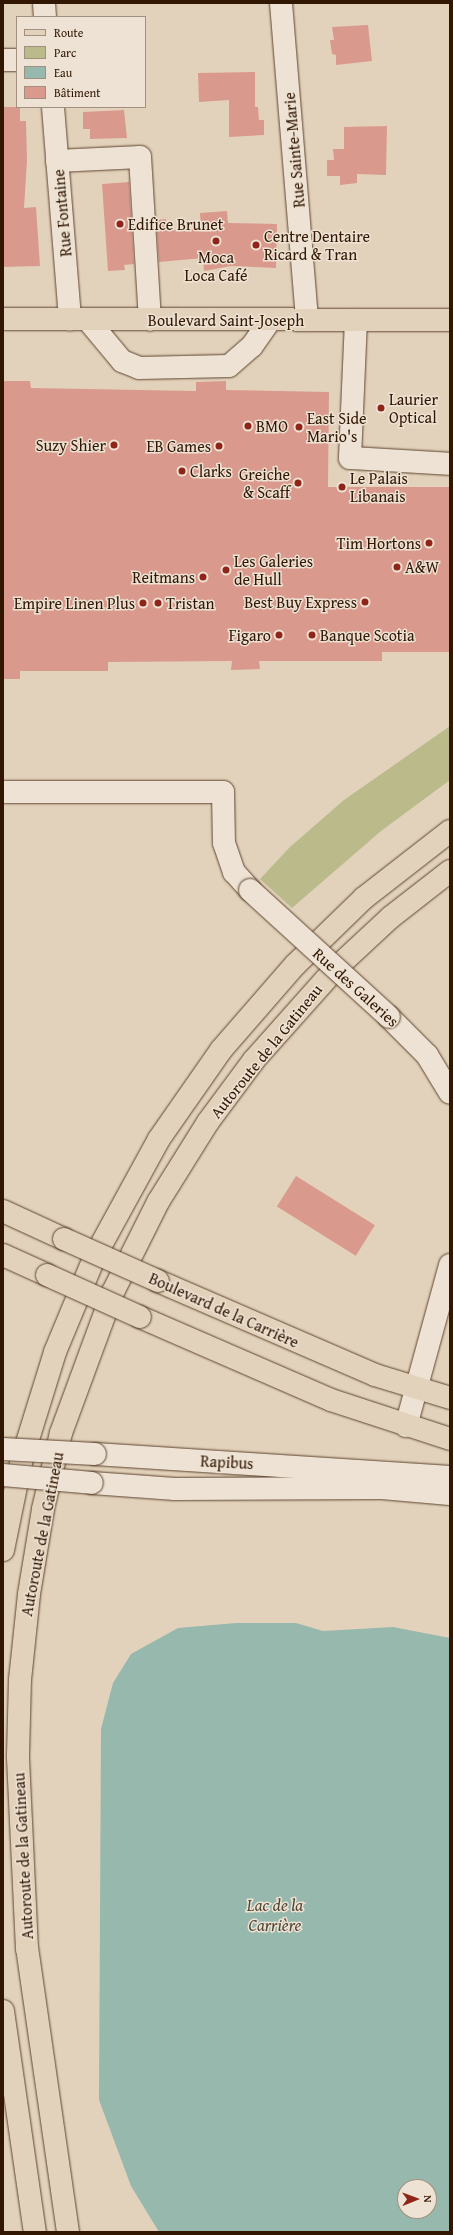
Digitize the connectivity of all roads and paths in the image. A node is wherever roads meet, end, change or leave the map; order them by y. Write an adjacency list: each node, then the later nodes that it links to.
1 (44, 3): 3 (street)
2 (281, 3): 12 (street, Rue Sainte-Marie)
3 (45, 16)
4 (3, 60): 5 (street)
5 (16, 60)
6 (53, 108): 7 (street, Rue Fontaine)
7 (57, 161): 9 (street, Rue Fontaine); 10 (street)
8 (3, 319): 9 (main road, Boulevard Saint-Joseph)
9 (78, 319): 10 (main road, Boulevard Saint-Joseph); 11 (street)
10 (150, 320): 11 (main road, Boulevard Saint-Joseph)
11 (270, 320): 12 (main road, Boulevard Saint-Joseph)
12 (307, 320): 13 (main road, Boulevard Saint-Joseph)
13 (356, 320): 14 (main road, Boulevard Saint-Joseph); 15 (street)
14 (450, 320)
15 (450, 464)
16 (3, 792): 19 (street, Rue des Galeries, bridge)
17 (450, 831): 31 (main road, Autoroute de la Gatineau)
18 (450, 871): 34 (main road, Autoroute de la Gatineau)
19 (450, 1093)
20 (3, 1211): 23 (main road, Boulevard de la Carrière, bridge)
21 (3, 1255): 25 (main road, bridge)
22 (450, 1264): 23 (street)
23 (416, 1388): 24 (main road, Boulevard de la Carrière); 25 (street)
24 (450, 1398)
25 (406, 1426): 26 (main road)
26 (450, 1439)
27 (3, 1449): 29 (street, Rapibus, bridge)
28 (3, 1475): 30 (street, Rapibus, bridge)
29 (450, 1477)
30 (450, 1494)
31 (3, 1550)
32 (3, 2010): 33 (main road)
33 (35, 2232)
34 (68, 2232)

